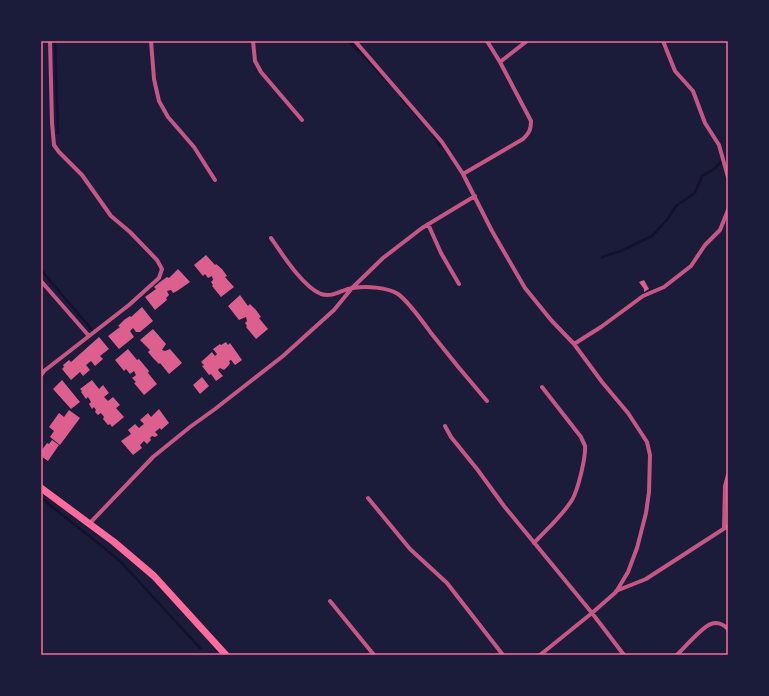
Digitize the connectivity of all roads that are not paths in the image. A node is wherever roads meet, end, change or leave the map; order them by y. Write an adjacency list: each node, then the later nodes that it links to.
1 (50, 41): 20 (street)
2 (151, 41): 12 (street)
3 (253, 41): 9 (street)
4 (355, 41): 10 (street)
5 (487, 41): 8 (street)
6 (527, 41): 8 (street)
7 (663, 41): 11 (street)
8 (500, 62): 10 (street)
9 (302, 120)
10 (463, 174): 13 (street)
11 (728, 177)
12 (215, 180)
13 (475, 196): 15 (street); 21 (street)
14 (728, 210): 21 (street)
15 (428, 224): 18 (street); 19 (street)
16 (271, 238): 19 (street)
17 (41, 281): 20 (street)
18 (459, 284)
19 (352, 288): 24 (street); 29 (street)
20 (89, 336): 22 (street)
21 (574, 344): 32 (street)
22 (41, 375)
23 (542, 386): 31 (street)
24 (487, 401)
25 (445, 426): 31 (street)
26 (728, 475): 30 (street)
27 (41, 488): 29 (main road)
28 (368, 498): 38 (street)
29 (90, 523): 36 (main road)
30 (726, 527): 32 (street)
31 (534, 543): 34 (street)
32 (616, 592): 34 (street)
33 (330, 601): 37 (street)
34 (592, 613): 39 (street); 40 (street)
35 (728, 629): 41 (street)
36 (226, 655)
37 (374, 655)
38 (503, 655)
39 (540, 655)
40 (624, 655)
41 (677, 655)

